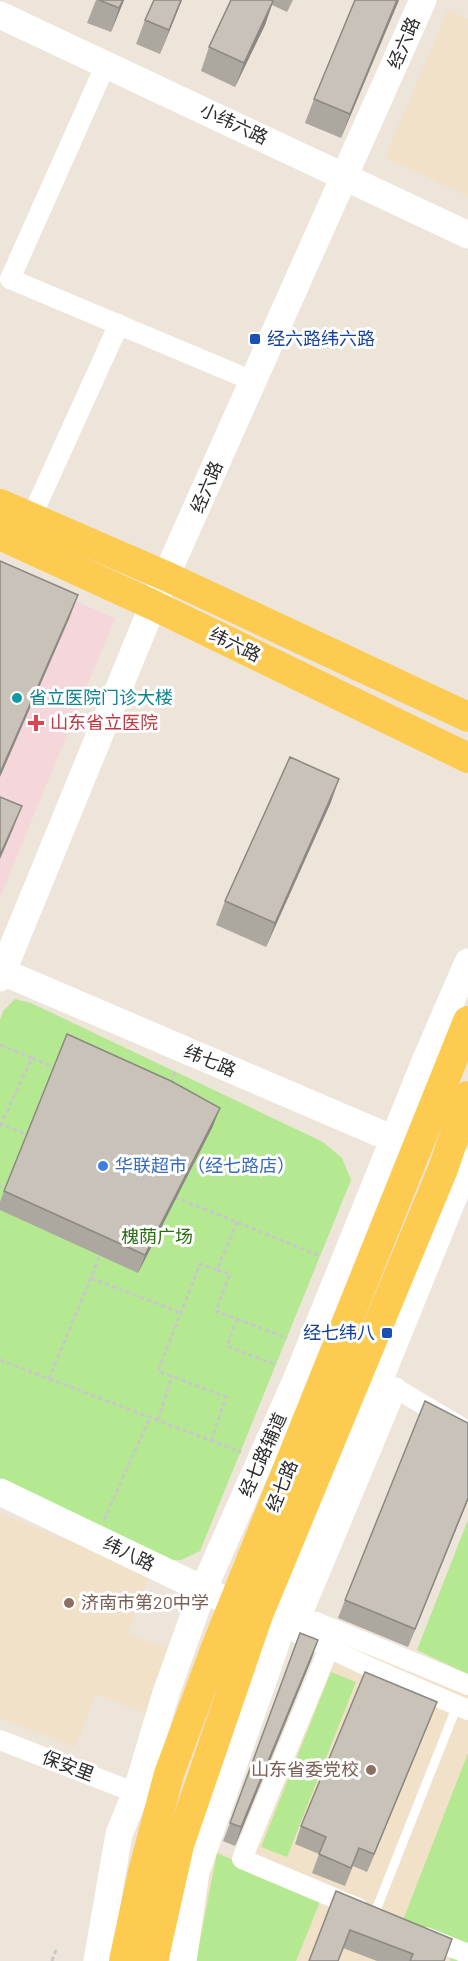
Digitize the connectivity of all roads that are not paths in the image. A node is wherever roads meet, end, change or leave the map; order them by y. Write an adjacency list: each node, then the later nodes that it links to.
1 (423, 0): 4 (street, 经六路)
2 (0, 15): 3 (street, 小纬六路)
3 (106, 64): 4 (street, 小纬六路); 6 (street)
4 (345, 176): 5 (street, 小纬六路); 7 (street, 经六路)
5 (468, 235)
6 (119, 324): 7 (street); 9 (street)
7 (253, 381): 11 (street, 经六路)
8 (0, 504): 9 (main road, 纬六路)
9 (31, 518): 11 (main road, 纬六路)
10 (0, 535): 12 (main road, 纬六路)
11 (168, 577): 12 (street, 经六路); 13 (main road, 纬六路)
12 (153, 605): 14 (main road, 纬六路); 16 (street, 经六路)
13 (468, 717)
14 (468, 758)
15 (468, 962): 19 (street, 经七路辅道)
16 (1, 975): 19 (street, 纬七路)
17 (468, 1021): 19 (main road, 经七路)
18 (468, 1096): 20 (main road, 经七路)
19 (404, 1146): 24 (street, 经七路辅道); 25 (main road, 经七路)
20 (460, 1176): 21 (street); 25 (main road, 经七路)
21 (388, 1383): 22 (street); 25 (street); 26 (street)
22 (468, 1431)
23 (0, 1492): 24 (street, 纬八路)
24 (203, 1590): 25 (street, 纬八路); 31 (street, 经七路辅道)
25 (246, 1610): 26 (street); 27 (street); 35 (main road, 经七路); 36 (main road, 经七路); 37 (street)
26 (300, 1620): 28 (street)
27 (328, 1648): 29 (street); 32 (street)
28 (468, 1685)
29 (463, 1708): 32 (lane)
30 (0, 1740): 31 (street, 保安里)
31 (136, 1793): 34 (street, 经七路辅道)
32 (374, 1915): 33 (street)
33 (468, 1954)
34 (97, 1961)
35 (124, 1961)
36 (153, 1961)
37 (183, 1961)

